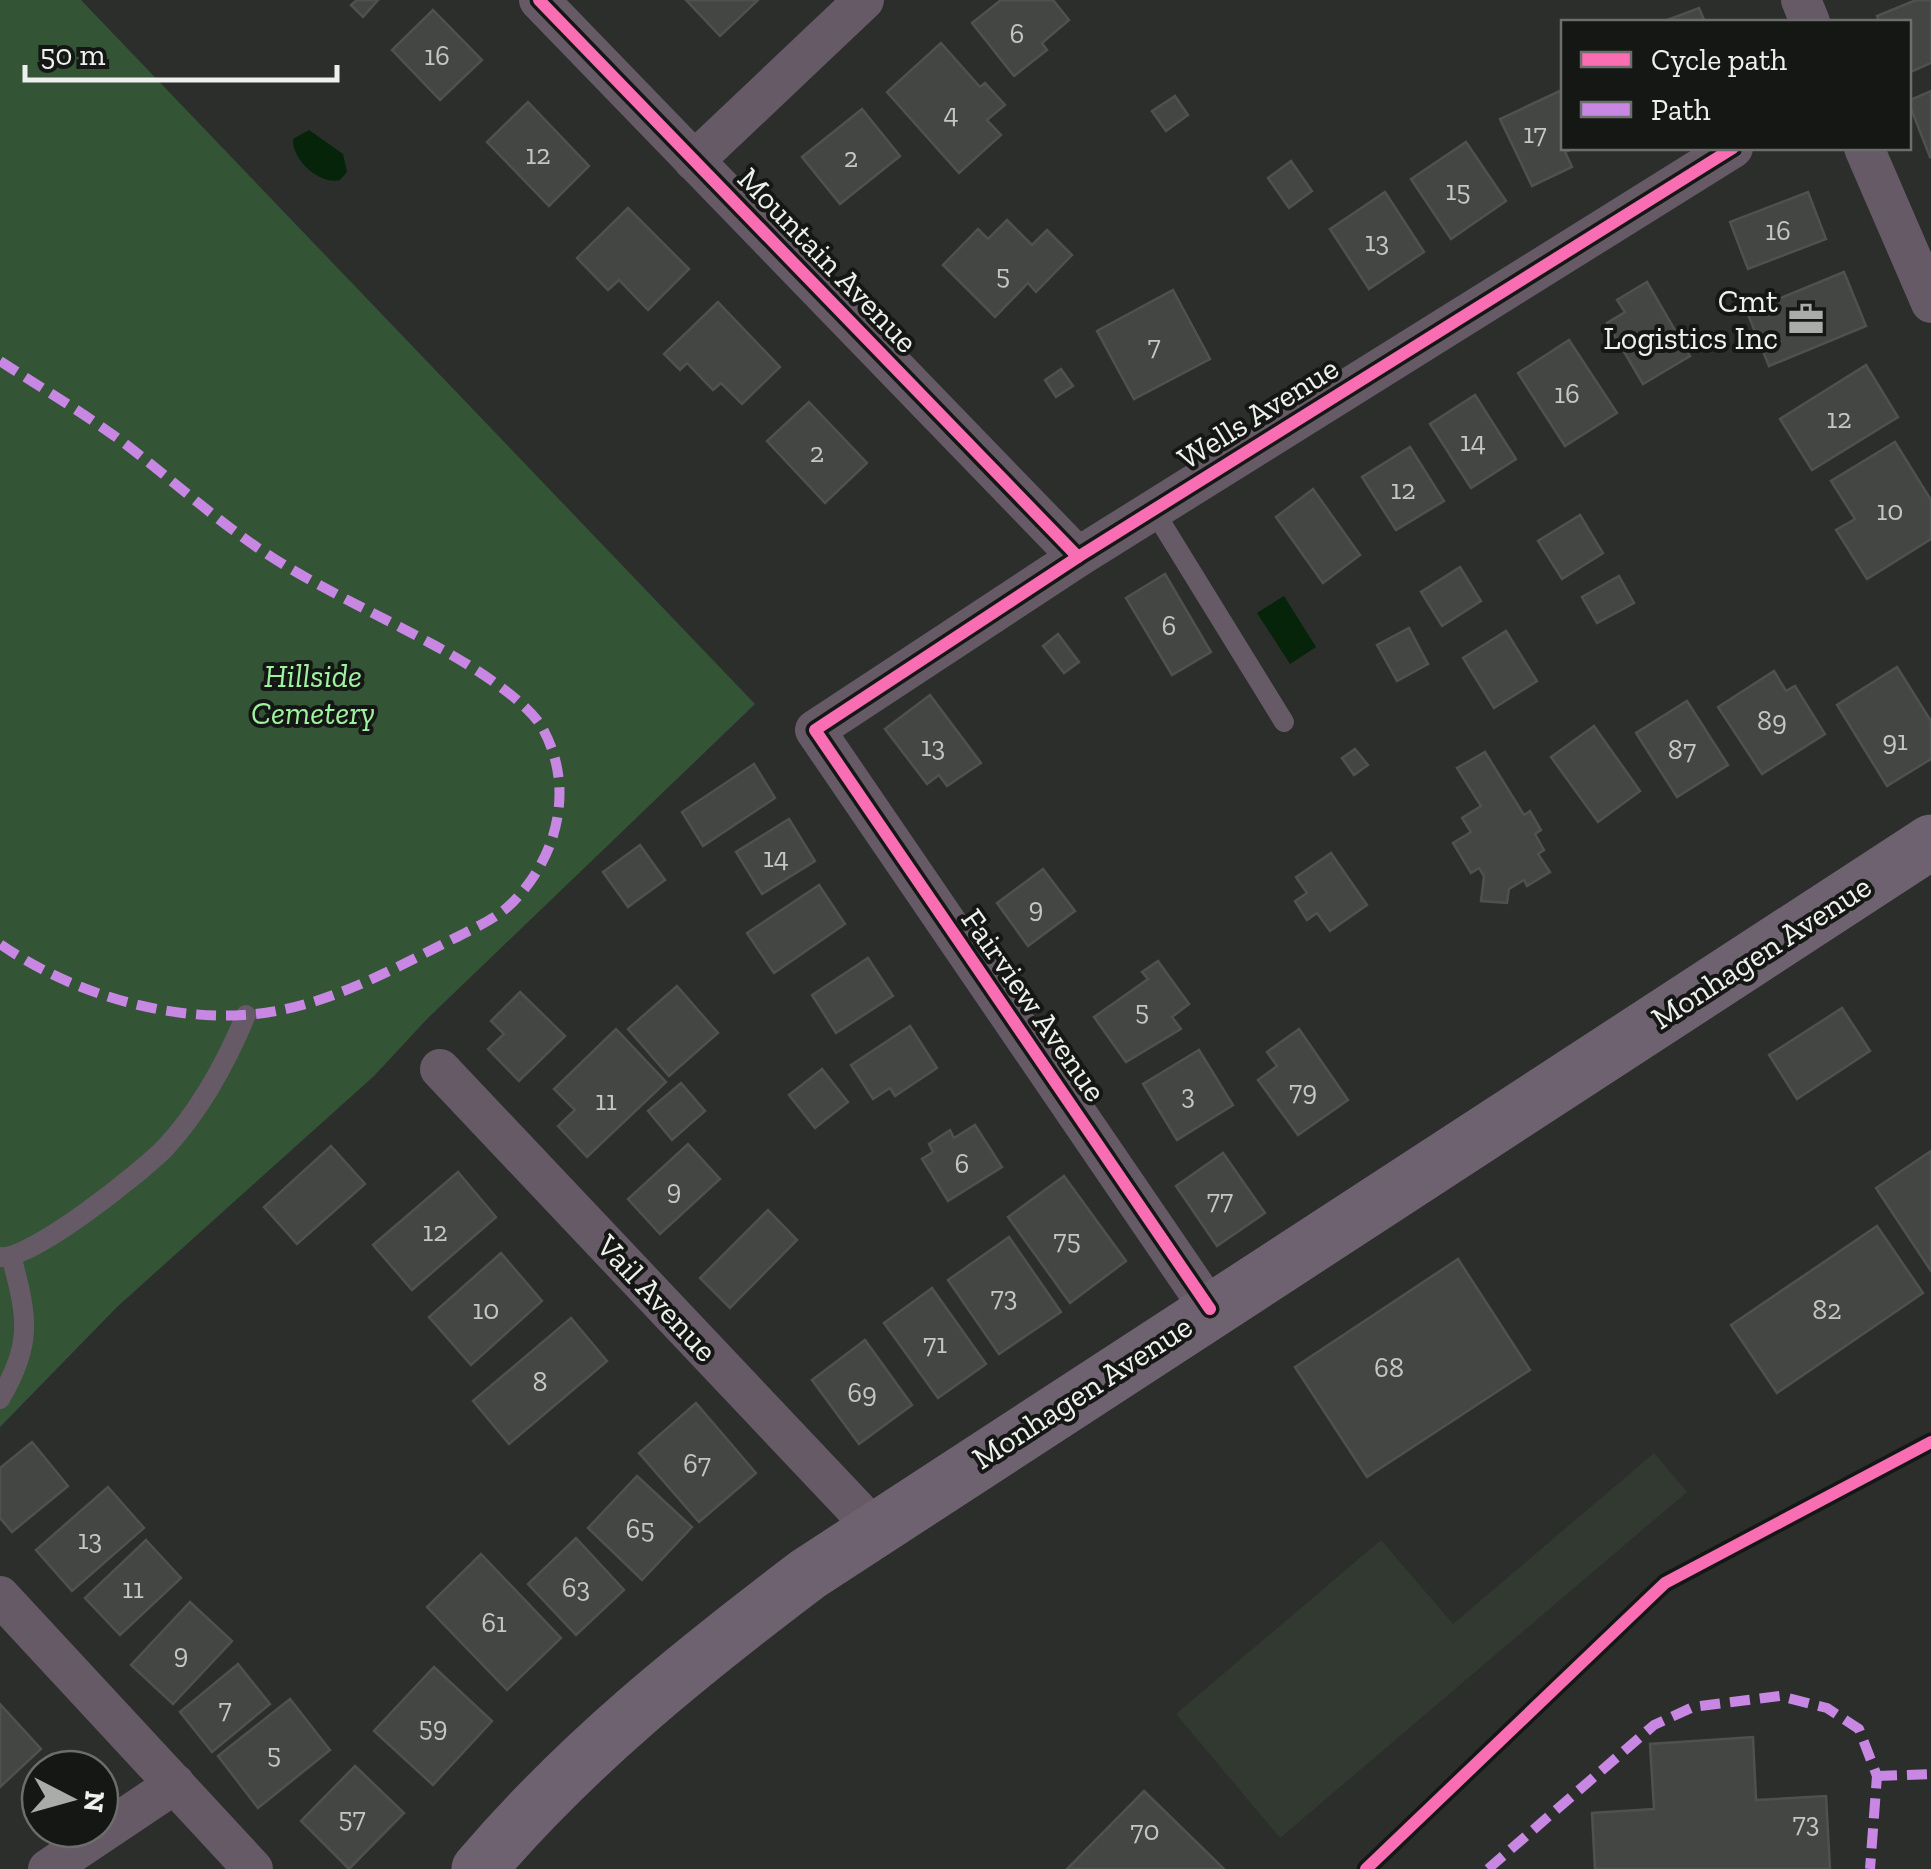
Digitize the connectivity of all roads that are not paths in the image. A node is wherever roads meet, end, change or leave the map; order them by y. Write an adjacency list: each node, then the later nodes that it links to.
1 (539, 0): 5 (street, Mountain Avenue)
2 (864, 0): 5 (street)
3 (1731, 150): 7 (street, Wells Avenue)
4 (1865, 150): 6 (street)
5 (694, 161): 8 (street, Mountain Avenue)
6 (1931, 303)
7 (1154, 511): 8 (street, Wells Avenue); 9 (lane)
8 (1078, 558): 10 (street, Wells Avenue)
9 (1284, 722)
10 (815, 730): 15 (street, Fairview Avenue)
11 (1931, 842): 15 (main road, Monhagen Avenue)
12 (246, 1016): 14 (lane)
13 (440, 1069): 17 (street, Vail Avenue)
14 (6, 1258): 16 (lane)
15 (1210, 1309): 17 (main road, Monhagen Avenue)
16 (0, 1399)
17 (874, 1528): 22 (main road, Monhagen Avenue)
18 (0, 1596): 19 (street)
19 (175, 1784): 20 (street); 21 (street)
20 (48, 1869)
21 (253, 1869)
22 (479, 1869)

